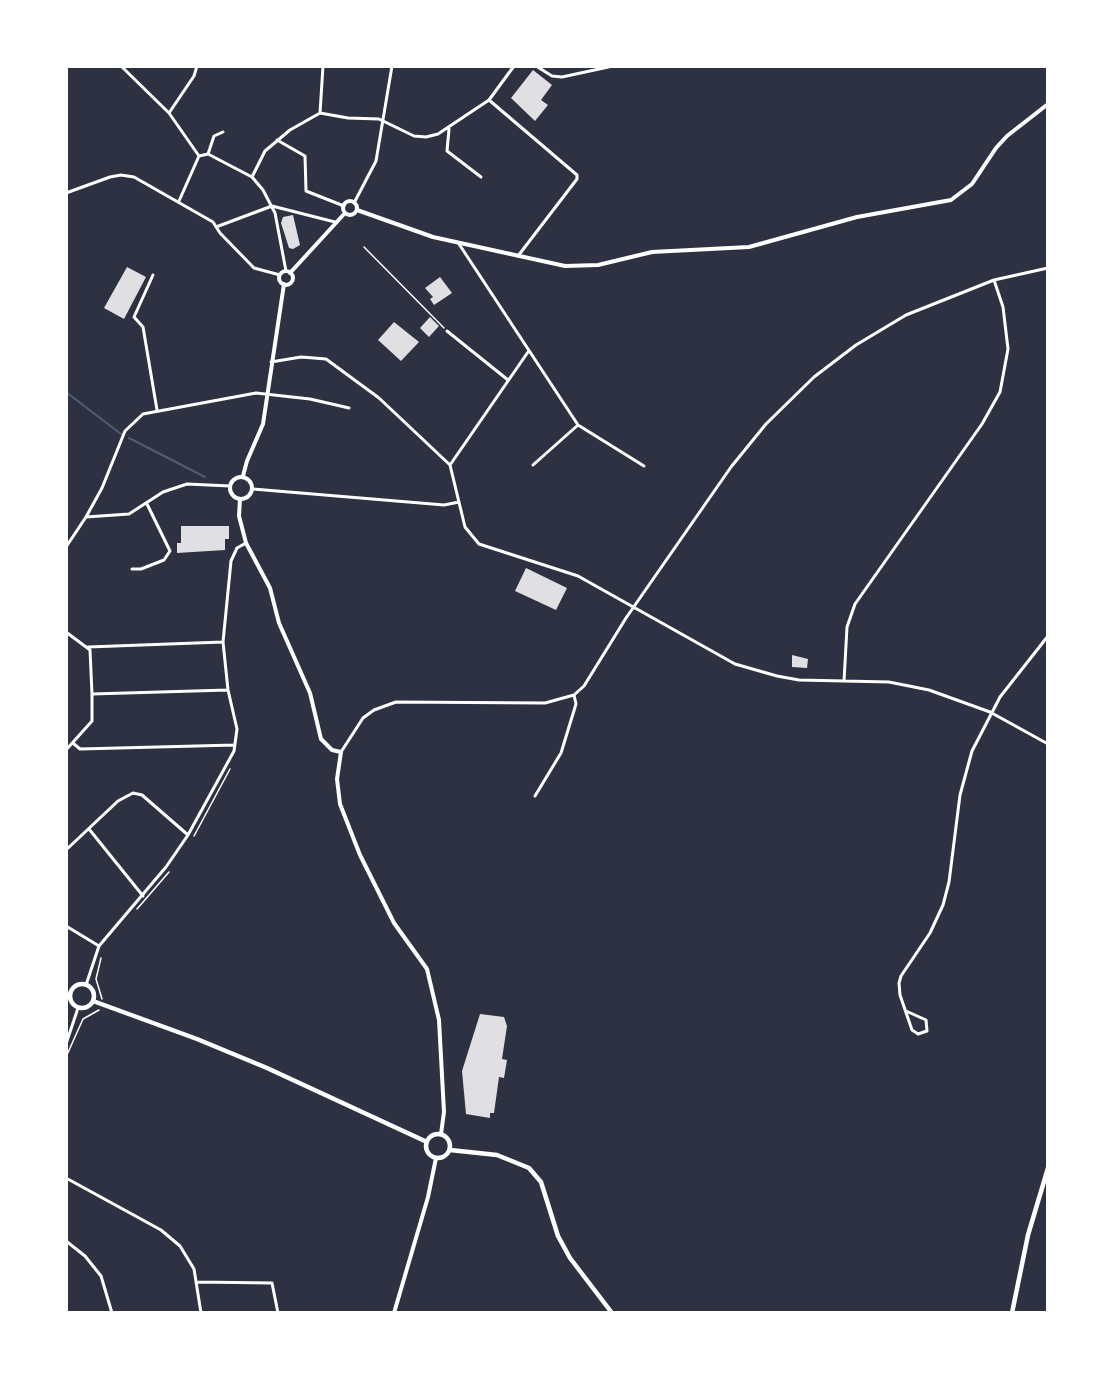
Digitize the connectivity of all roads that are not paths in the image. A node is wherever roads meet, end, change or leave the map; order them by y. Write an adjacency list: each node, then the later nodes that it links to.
1 (121, 66): 10 (street)
2 (197, 66): 10 (street)
3 (323, 66): 11 (street)
4 (392, 66): 12 (street)
5 (514, 66): 8 (street)
6 (536, 66): 7 (street)
7 (612, 66)
8 (489, 100): 13 (street); 30 (street)
9 (1048, 104): 30 (street)
10 (169, 113): 17 (street)
11 (320, 113): 12 (street); 15 (street)
12 (384, 121): 13 (street); 22 (street)
13 (449, 129): 19 (street)
14 (223, 132): 16 (street)
15 (277, 140): 18 (street); 24 (street)
16 (208, 154): 17 (street); 18 (street)
17 (199, 156): 21 (street)
18 (252, 177): 23 (street)
19 (482, 177)
20 (66, 193): 21 (street)
21 (179, 201): 28 (street)
22 (354, 203): 24 (street); 25 (street)
23 (272, 206): 27 (street); 28 (street); 32 (street)
24 (344, 206): 26 (street)
25 (357, 210): 26 (street); 29 (street)
26 (345, 213): 27 (street)
27 (336, 222): 32 (street)
28 (216, 227): 34 (street)
29 (458, 242): 30 (street); 38 (street)
30 (518, 256)
31 (1048, 268): 35 (street)
32 (288, 272): 34 (street); 36 (street)
33 (153, 275): 43 (street)
34 (280, 275): 36 (street)
35 (994, 280): 58 (street); 63 (street)
36 (284, 284): 39 (street)
37 (447, 331): 40 (street)
38 (528, 351): 40 (street); 44 (street)
39 (272, 362): 41 (street); 45 (street)
40 (508, 380): 45 (street)
41 (267, 393): 42 (street); 43 (street); 48 (street)
42 (349, 408)
43 (157, 410): 54 (street)
44 (578, 425): 46 (street); 47 (street)
45 (450, 465): 52 (street)
46 (533, 465)
47 (644, 466)
48 (243, 476): 49 (street); 50 (street)
49 (230, 486): 51 (street); 53 (street)
50 (253, 489): 51 (street); 52 (street)
51 (240, 499): 55 (street)
52 (459, 502): 58 (street)
53 (147, 504): 54 (street); 57 (street)
54 (86, 517): 56 (street)
55 (246, 543): 61 (street); 72 (street)
56 (66, 547)
57 (132, 569)
58 (634, 607): 63 (street); 66 (street)
59 (66, 632): 62 (street)
60 (1048, 636): 67 (street)
61 (223, 642): 62 (street); 64 (street)
62 (88, 647): 65 (street)
63 (844, 681): 67 (street)
64 (228, 690): 65 (street); 70 (street)
65 (92, 694): 68 (street)
66 (574, 695): 72 (street); 73 (street)
67 (990, 712): 69 (street); 84 (street)
68 (74, 744): 70 (street); 71 (street)
69 (1048, 744)
70 (236, 745): 75 (street)
71 (66, 750)
72 (341, 752): 86 (street)
73 (535, 796)
74 (88, 829): 75 (street); 76 (street); 77 (street)
75 (188, 835): 77 (street)
76 (66, 850)
77 (143, 896): 79 (street)
78 (66, 926): 79 (street)
79 (99, 946): 80 (street)
80 (86, 985): 81 (main road); 82 (main road)
81 (68, 990): 83 (main road)
82 (93, 1001): 83 (main road); 87 (main road)
83 (78, 1008): 85 (street)
84 (906, 1011): 84 (street)
85 (66, 1044)
86 (441, 1134): 87 (main road); 88 (main road)
87 (427, 1142): 89 (main road)
88 (450, 1150): 89 (main road); 98 (main road)
89 (436, 1158): 97 (street)
90 (1048, 1168): 99 (main road)
91 (66, 1178): 93 (street)
92 (66, 1241): 94 (street)
93 (197, 1282): 95 (street); 96 (street)
94 (112, 1313)
95 (201, 1313)
96 (278, 1313)
97 (394, 1313)
98 (612, 1313)
99 (1012, 1313)

